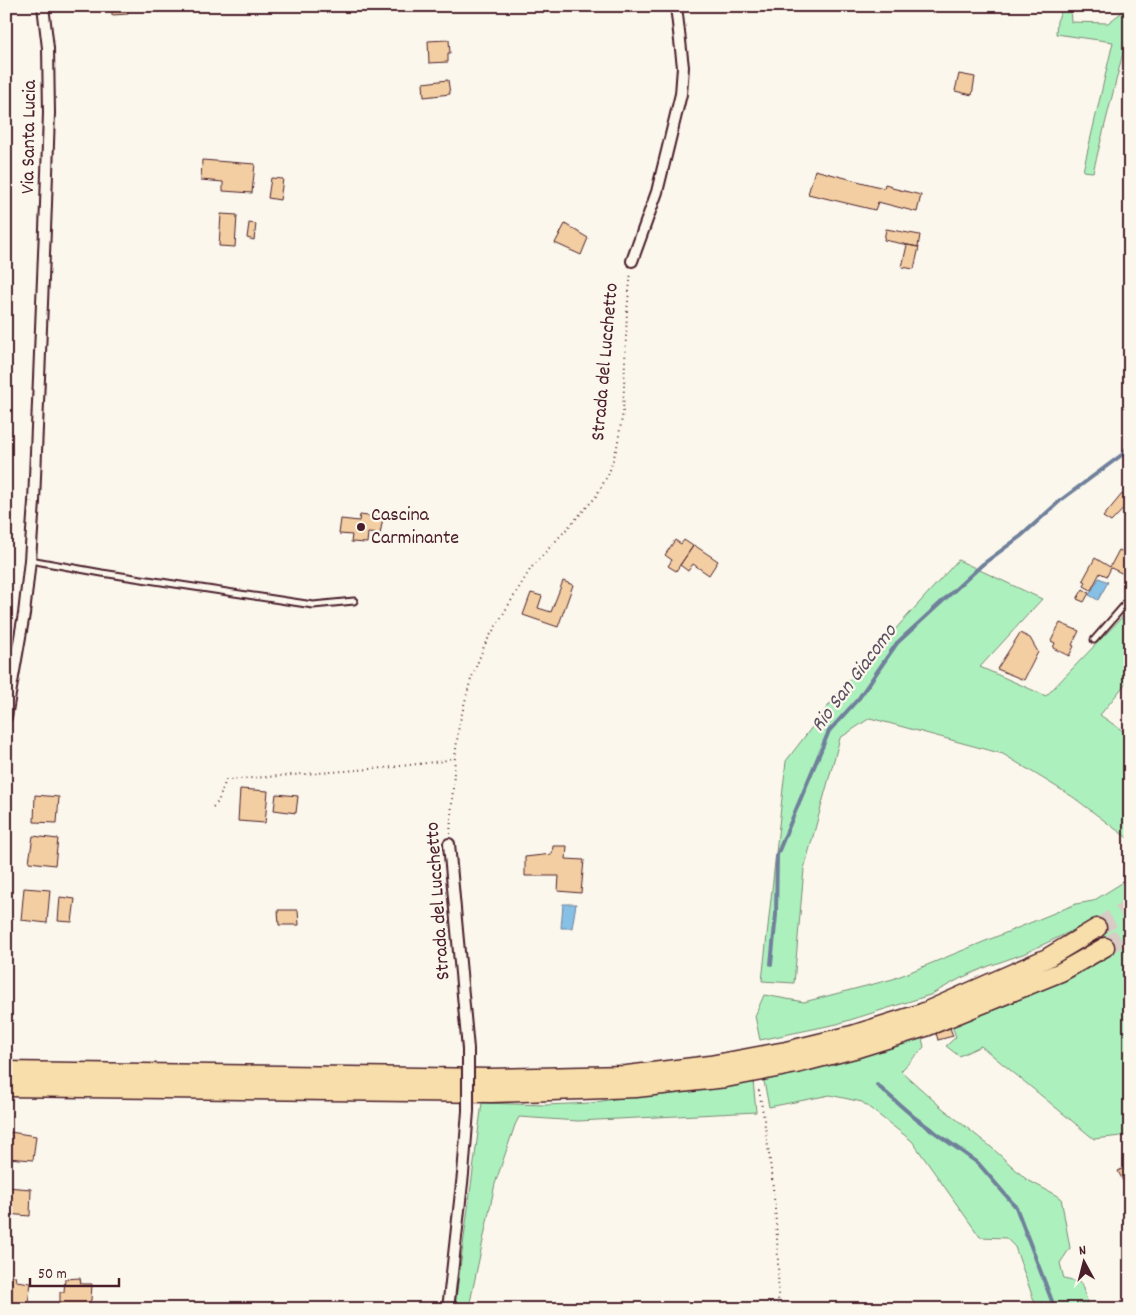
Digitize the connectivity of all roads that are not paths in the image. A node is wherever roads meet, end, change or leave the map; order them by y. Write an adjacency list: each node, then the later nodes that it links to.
1 (43, 6): 4 (street, Via Santa Lucia)
2 (676, 6): 3 (street, Strada del Lucchetto)
3 (632, 262)
4 (30, 560): 6 (lane); 8 (street, Via Santa Lucia)
5 (1130, 600): 7 (lane)
6 (354, 601)
7 (1094, 640)
8 (6, 717)
9 (449, 844): 14 (street, Strada del Lucchetto, bridge)
10 (1097, 928): 12 (highway)
11 (1105, 947): 13 (highway)
12 (6, 1071)
13 (6, 1087)
14 (448, 1309)

